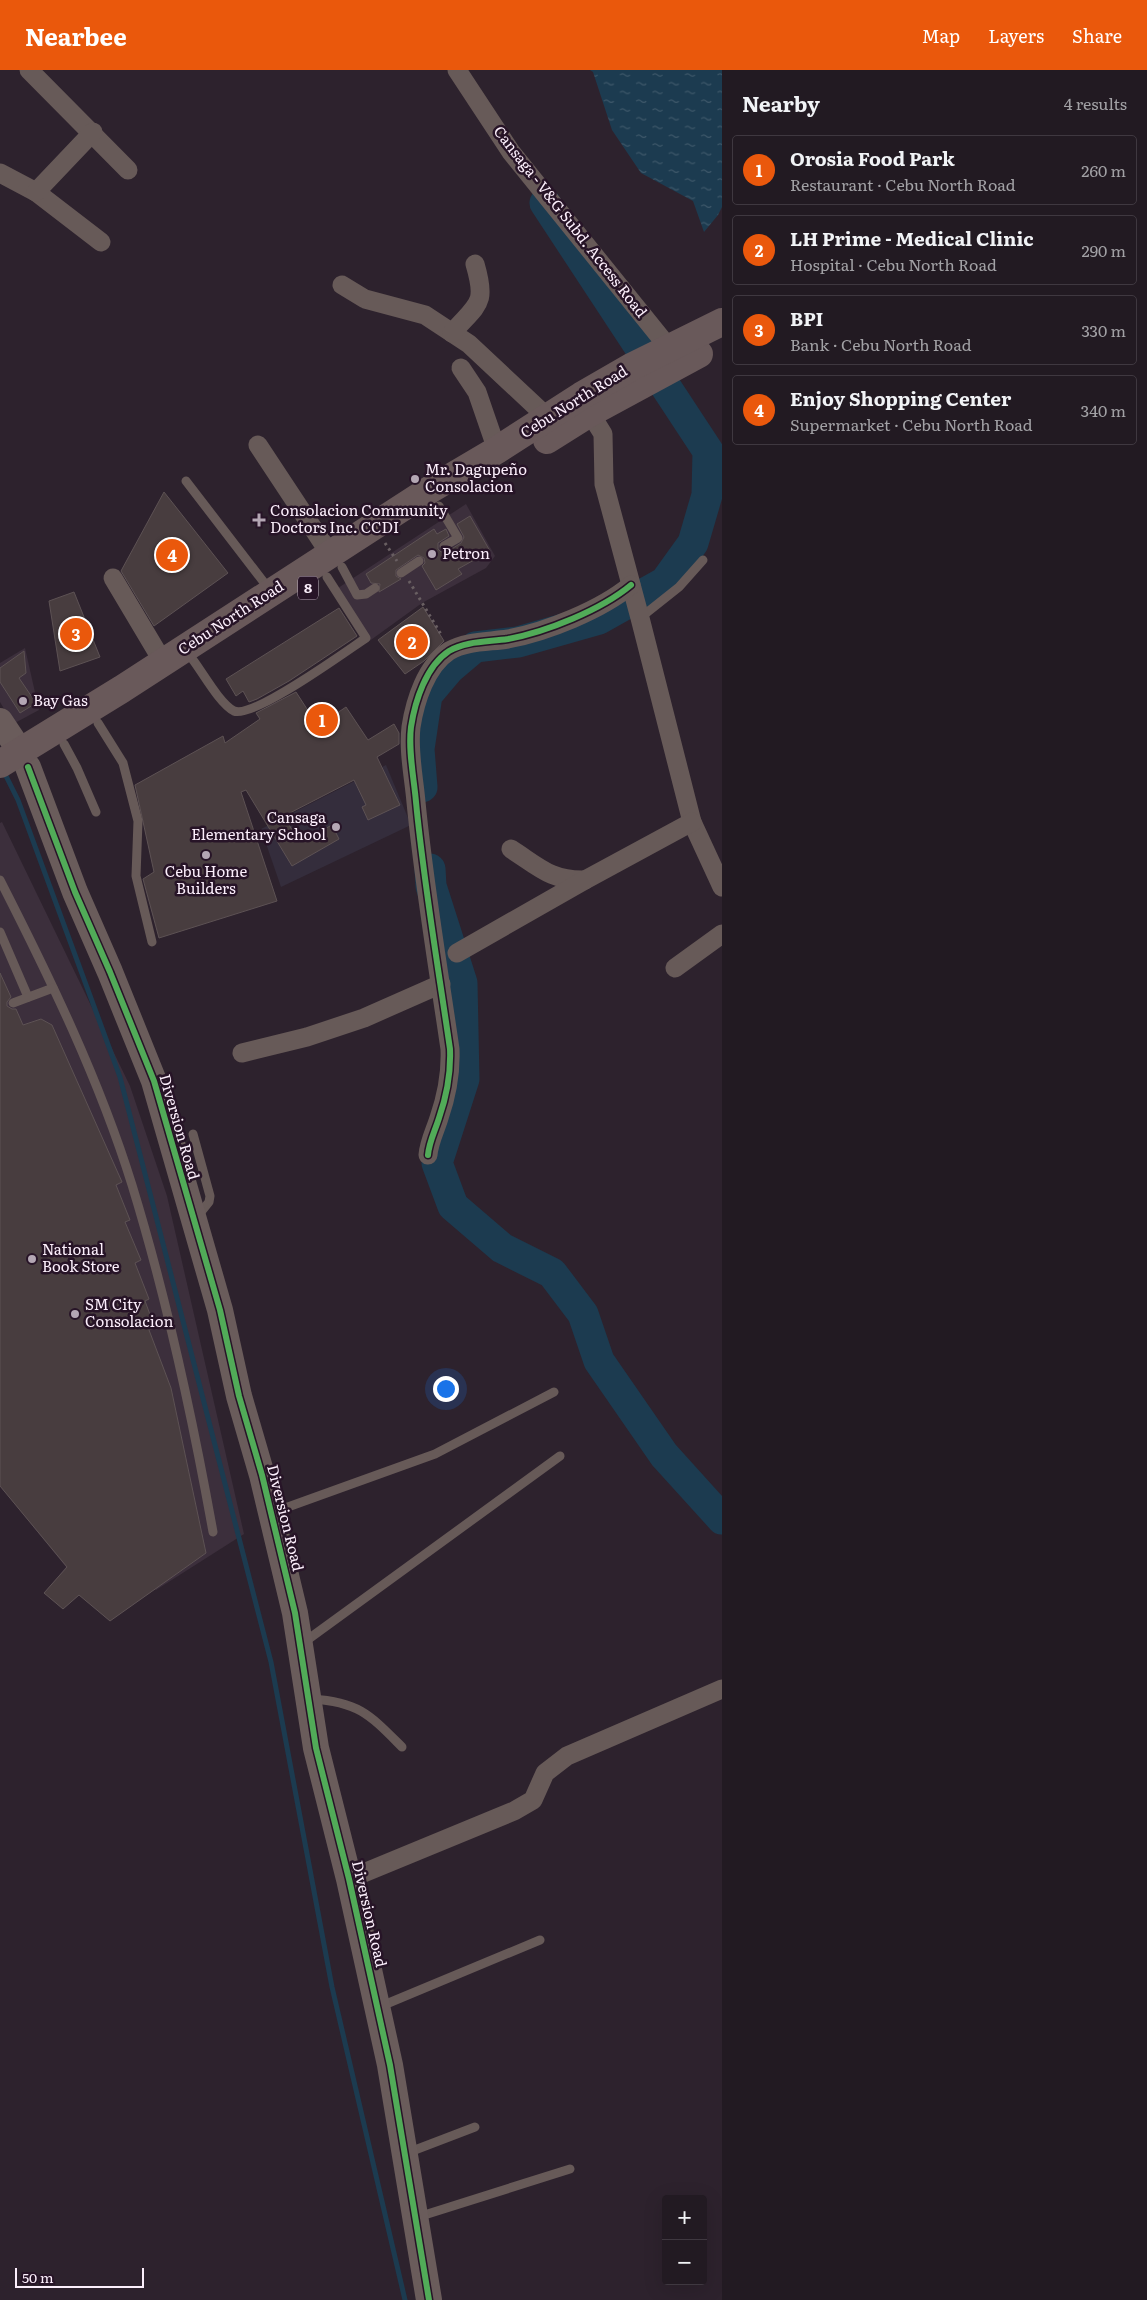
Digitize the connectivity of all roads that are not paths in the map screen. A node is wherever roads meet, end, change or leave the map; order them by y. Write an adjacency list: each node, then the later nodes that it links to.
1 (29, 70): 3 (street)
2 (457, 70): 13 (street, Cansaga - V&G Subd. Access Road)
3 (93, 132): 4 (street); 6 (street)
4 (128, 170)
5 (0, 173): 6 (street)
6 (36, 192): 7 (street)
7 (100, 242)
8 (475, 264): 11 (street)
9 (342, 285): 11 (street)
10 (722, 322): 13 (main road, Cebu North Road / 8)
11 (452, 333): 17 (street)
12 (722, 342): 13 (main road, Cebu North Road / 8)
13 (669, 355): 15 (main road, Cebu North Road / 8)
14 (461, 368): 19 (street)
15 (637, 375): 16 (main road, Cebu North Road / 8); 17 (main road, Cebu North Road / 8)
16 (590, 413): 21 (main road, Cebu North Road / 8); 29 (street)
17 (547, 417): 19 (main road, Cebu North Road / 8)
18 (258, 445): 25 (street)
19 (498, 450): 25 (main road, Cebu North Road / 8)
20 (186, 481): 30 (lane)
21 (439, 506): 22 (lane); 25 (main road, Cebu North Road / 8)
22 (444, 546)
23 (703, 560): 31 (lane)
24 (419, 561): 26 (lane)
25 (333, 566): 28 (lane); 30 (main road, Cebu North Road / 8); 32 (main road, Cebu North Road / 8); 32 (lane)
26 (402, 572)
27 (113, 578): 33 (street)
28 (374, 588)
29 (632, 588): 31 (street); 49 (street)
30 (271, 591): 33 (main road, Cebu North Road / 8)
31 (639, 614): 39 (street)
32 (193, 660): 35 (main road, Cebu North Road / 8)
33 (163, 662): 37 (main road, Cebu North Road / 8)
34 (0, 721): 37 (street, Diversion Road)
35 (98, 723): 36 (main road, Cebu North Road / 8); 46 (lane)
36 (64, 744): 37 (main road, Cebu North Road / 8); 38 (lane)
37 (13, 766): 56 (street, Diversion Road)
38 (96, 812)
39 (692, 822): 42 (street); 43 (street)
40 (511, 849): 42 (street)
41 (0, 880): 50 (lane)
42 (585, 880): 47 (street)
43 (722, 887)
44 (0, 932): 51 (lane)
45 (722, 934): 48 (street)
46 (152, 942)
47 (457, 953)
48 (675, 968)
49 (441, 984): 53 (street); 55 (street)
50 (53, 988): 51 (lane); 60 (lane)
51 (28, 997): 52 (lane)
52 (13, 1003)
53 (242, 1053)
54 (193, 1134): 56 (lane)
55 (428, 1155)
56 (193, 1220): 59 (street, Diversion Road)
57 (554, 1392): 59 (lane)
58 (560, 1456): 61 (lane)
59 (271, 1512): 61 (street, Diversion Road)
60 (213, 1532)
61 (301, 1644): 63 (street, Diversion Road)
62 (722, 1689): 65 (street)
63 (309, 1698): 64 (lane); 65 (street, Diversion Road)
64 (402, 1747)
65 (350, 1879): 67 (street, Diversion Road)
66 (540, 1940): 67 (lane)
67 (377, 2008): 69 (street, Diversion Road)
68 (475, 2128): 69 (lane)
69 (404, 2154): 71 (street, Diversion Road)
70 (570, 2169): 71 (lane)
71 (415, 2218): 72 (street, Diversion Road)
72 (429, 2300)

